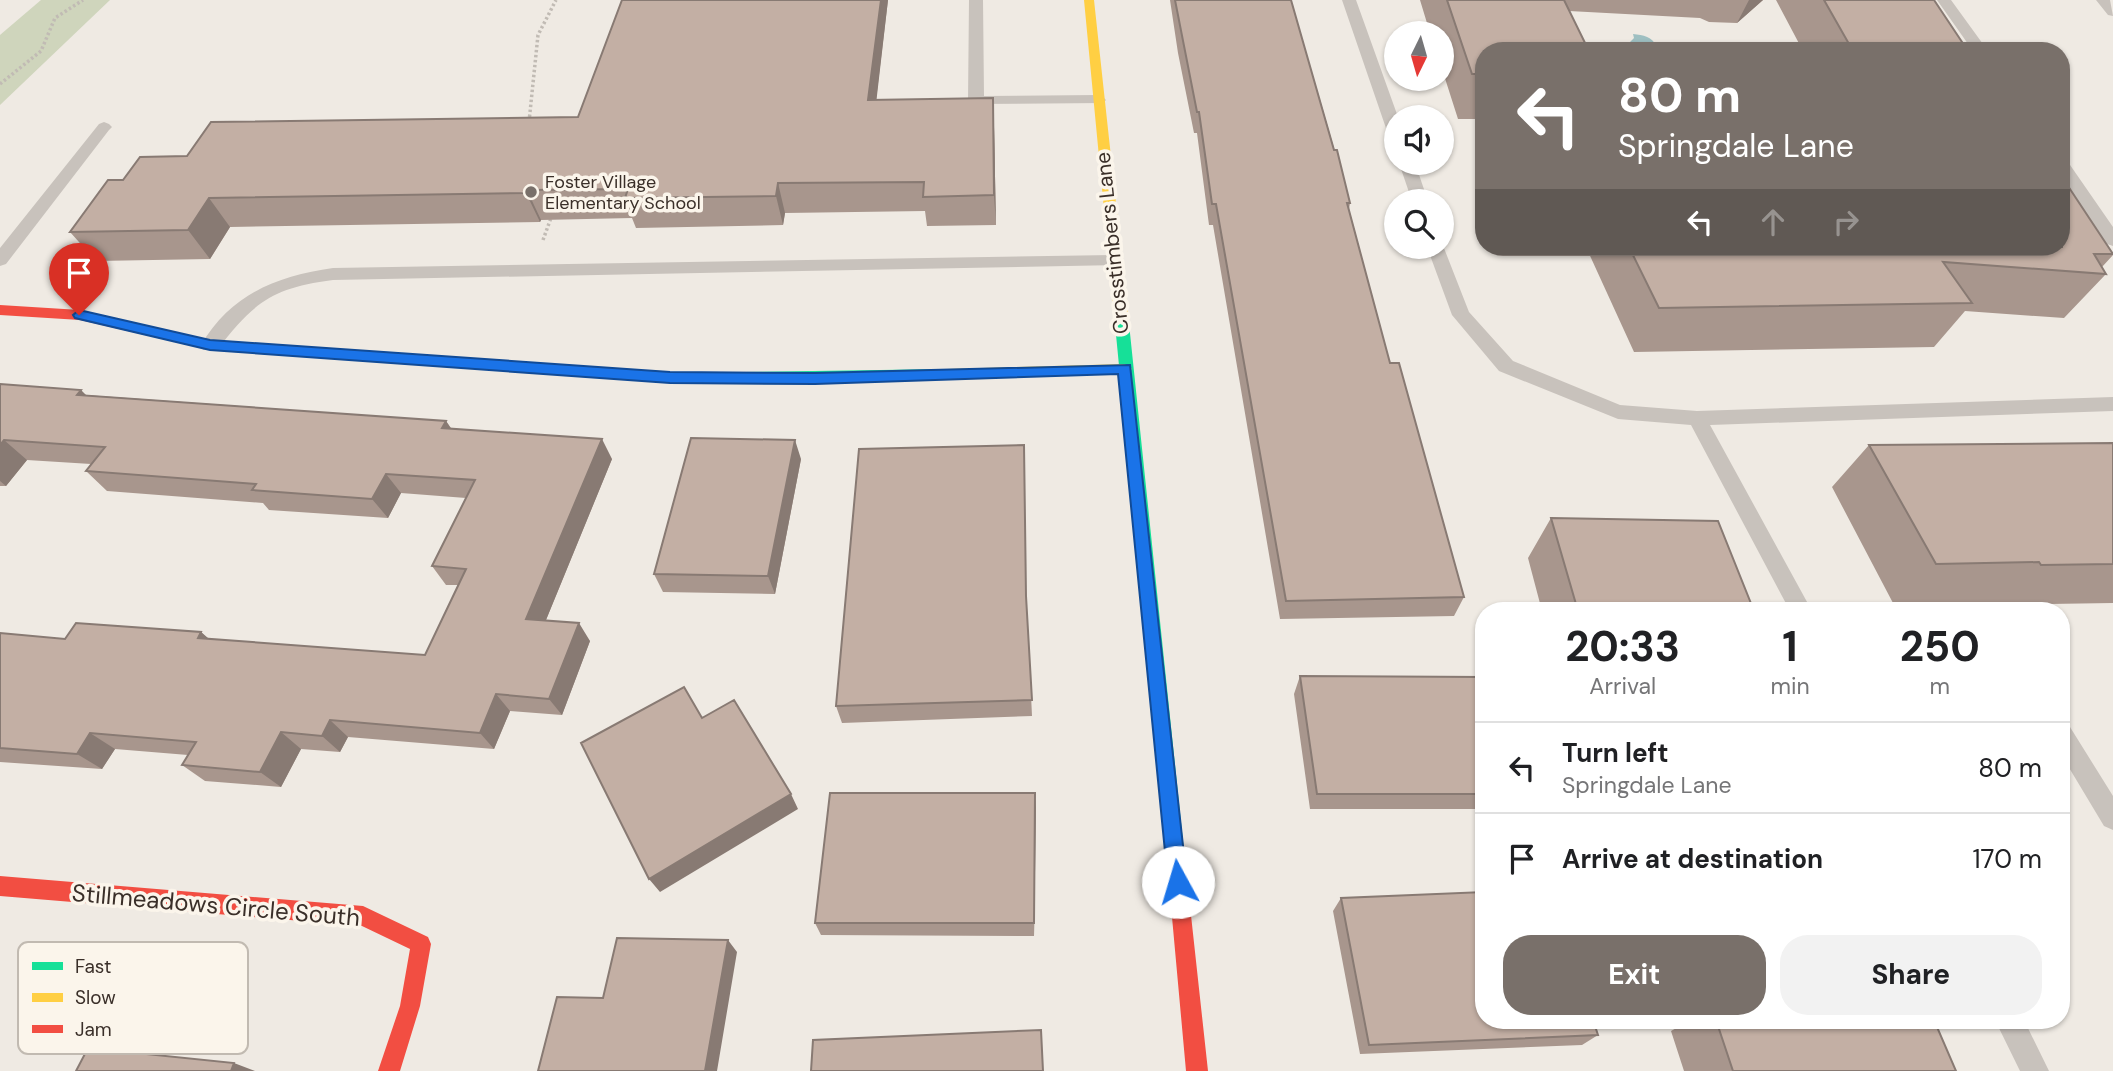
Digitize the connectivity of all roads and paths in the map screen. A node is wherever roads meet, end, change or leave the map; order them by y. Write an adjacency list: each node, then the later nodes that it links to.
1 (83, 0): 8 (path)
2 (555, 0): 11 (path)
3 (976, 0): 9 (lane)
4 (1089, 0): 9 (street, Crosstimbers Lane)
5 (1349, 0): 10 (lane)
6 (1944, 0): 7 (lane)
7 (1974, 42)
8 (0, 84)
9 (1098, 100): 19 (street, Crosstimbers Lane)
10 (1386, 105)
11 (529, 122)
12 (104, 127): 18 (lane)
13 (2070, 178): 15 (lane)
14 (556, 204): 16 (path)
15 (2113, 240)
16 (539, 250)
17 (1440, 259): 24 (lane)
18 (0, 260)
19 (1113, 261): 21 (lane); 22 (street, Crosstimbers Lane)
20 (0, 310): 21 (street)
21 (210, 345): 22 (street)
22 (1125, 369): 31 (street, Crosstimbers Lane)
23 (2113, 404): 24 (lane)
24 (1697, 418): 25 (lane)
25 (1796, 602)
26 (2070, 748): 27 (lane)
27 (2113, 818)
28 (0, 886): 30 (street, Stillmeadows Circle South)
29 (2014, 1029): 32 (lane)
30 (389, 1071)
31 (1197, 1071)
32 (2035, 1071)

